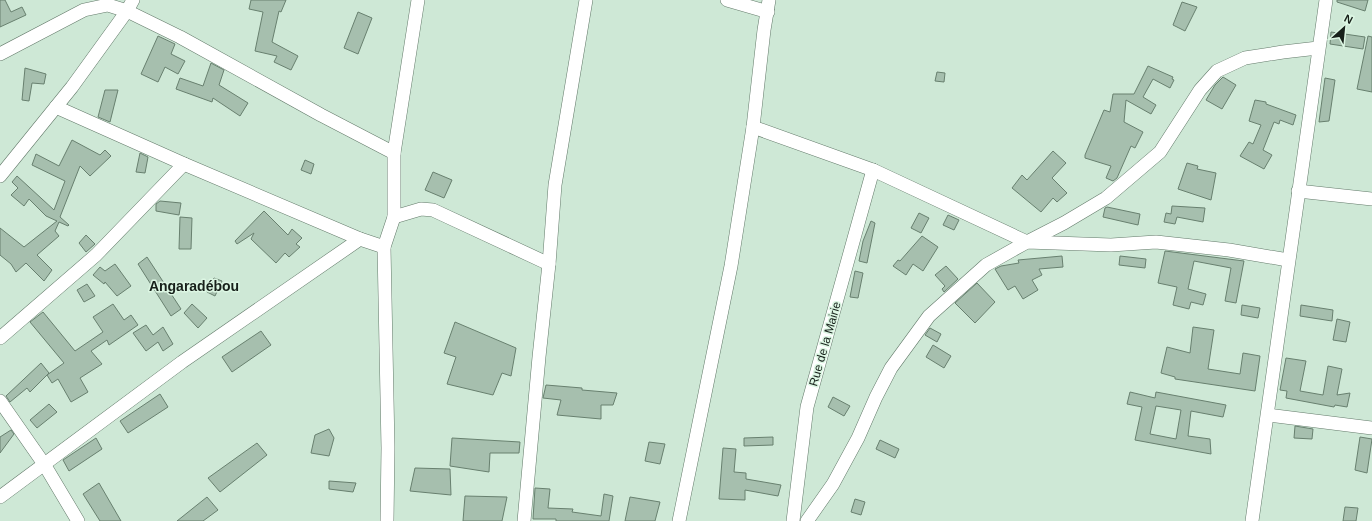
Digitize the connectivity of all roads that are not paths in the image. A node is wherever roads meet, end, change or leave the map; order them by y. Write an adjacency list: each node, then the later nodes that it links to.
1 (418, 0): 11 (street)
2 (586, 0): 22 (street)
3 (727, 0): 6 (street)
4 (1326, 0): 7 (street)
5 (130, 5): 8 (street); 9 (street); 11 (street)
6 (768, 6): 10 (street)
7 (1318, 48): 15 (street); 19 (street)
8 (0, 54)
9 (56, 107): 12 (street); 14 (street)
10 (753, 127): 13 (street); 32 (street)
11 (394, 153): 17 (street)
12 (184, 164): 18 (street); 23 (street)
13 (873, 170): 19 (street); 33 (street, Rue de la Mairie)
14 (1, 171)
15 (1298, 191): 16 (street); 21 (street)
16 (1372, 200)
17 (394, 217): 20 (street); 22 (street)
18 (360, 239): 20 (street); 27 (street)
19 (1027, 242): 21 (street); 34 (street)
20 (384, 247): 30 (street)
21 (1288, 260): 25 (street)
22 (549, 264): 31 (street)
23 (0, 338)
24 (0, 400): 27 (street)
25 (1268, 416): 26 (street); 35 (street)
26 (1372, 428)
27 (44, 464): 28 (street); 29 (street)
28 (0, 497)
29 (78, 521)
30 (387, 521)
31 (524, 521)
32 (679, 521)
33 (793, 521)
34 (807, 521)
35 (1252, 521)

